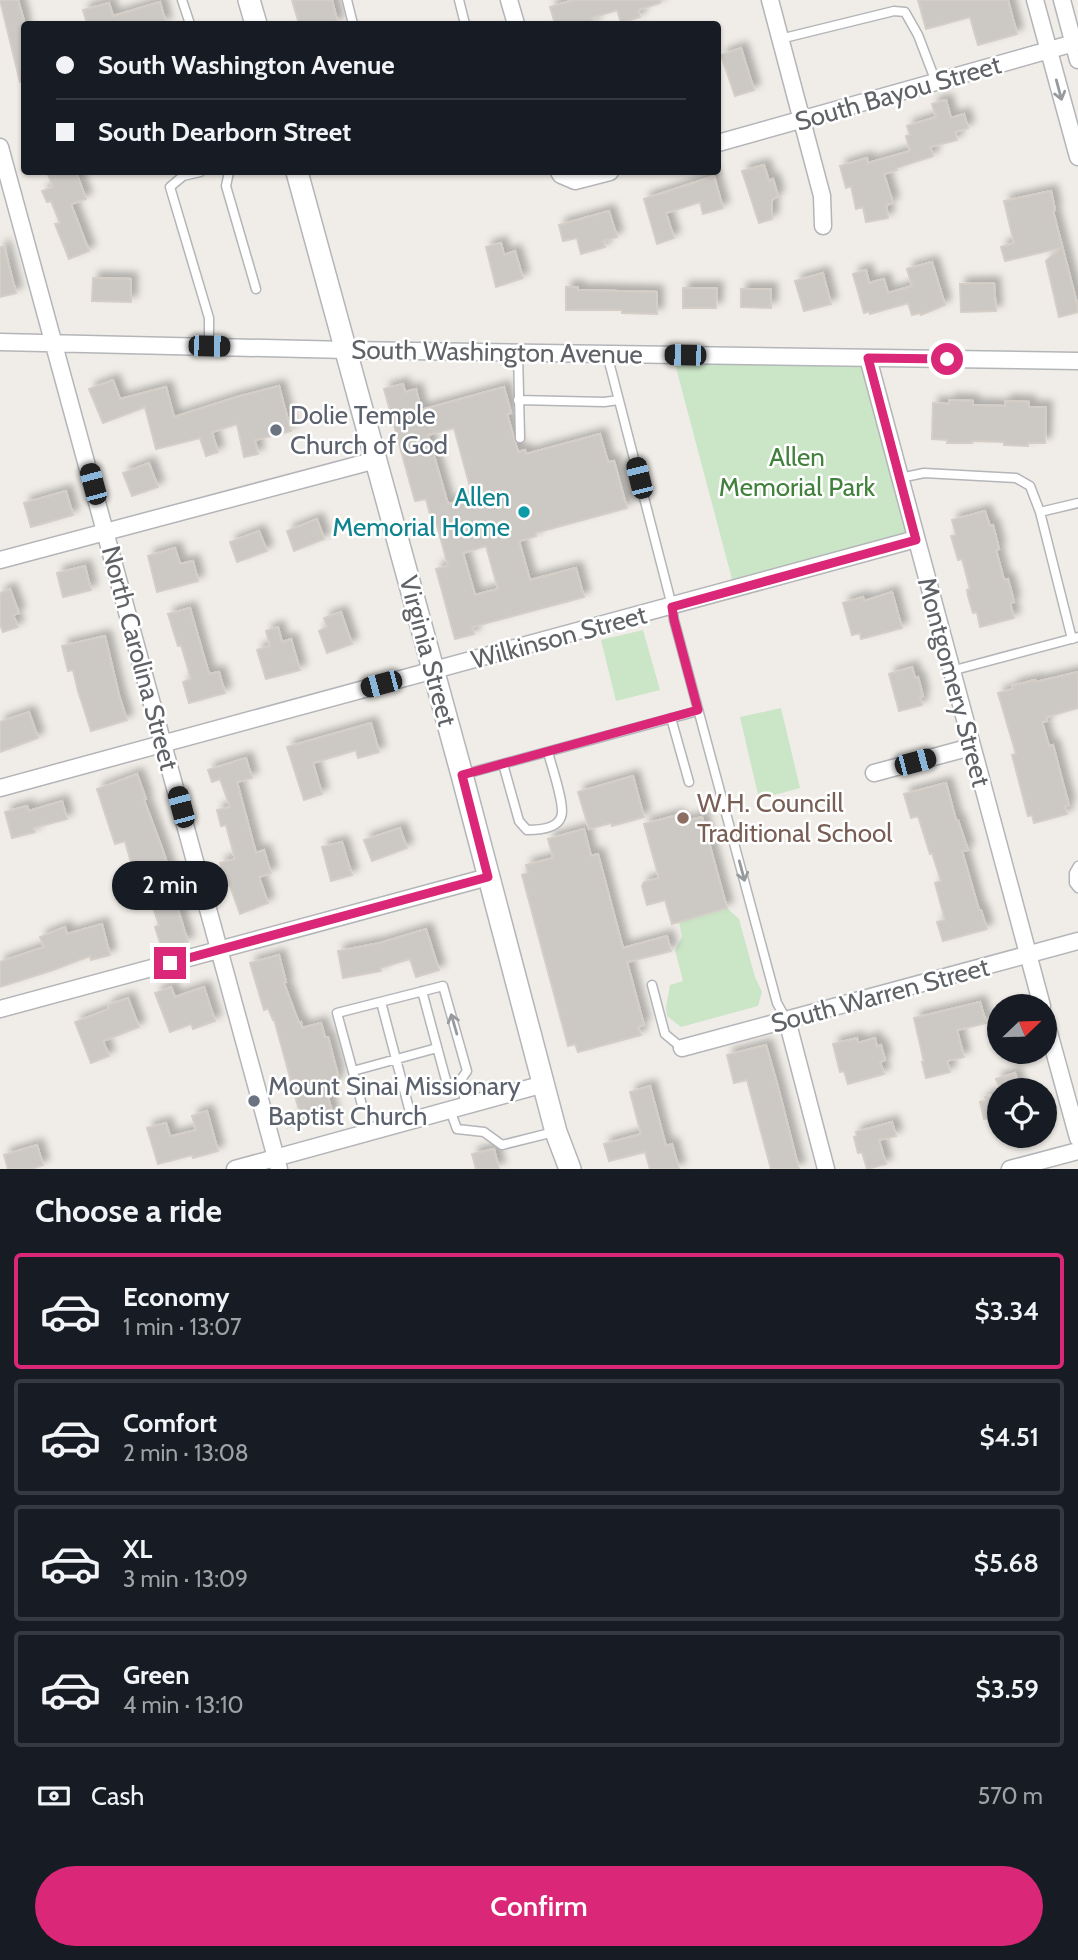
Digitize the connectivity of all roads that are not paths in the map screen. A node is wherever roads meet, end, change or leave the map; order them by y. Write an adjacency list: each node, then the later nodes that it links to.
1 (182, 0): 9 (lane)
2 (249, 0): 10 (street)
3 (347, 0): 11 (lane)
4 (459, 0): 12 (lane)
5 (509, 0): 13 (street)
6 (770, 0): 14 (street)
7 (1035, 0): 16 (street)
8 (1062, 0): 15 (street)
9 (189, 21)
10 (255, 21)
11 (352, 21)
12 (464, 21)
13 (515, 21)
14 (780, 39): 18 (lane); 19 (street)
15 (1076, 43): 16 (street, South Bayou Street); 17 (street)
16 (1049, 51): 18 (street, South Bayou Street); 22 (street, one-way to 22)
17 (1078, 60)
18 (936, 82): 19 (street, South Bayou Street)
19 (802, 120): 20 (street, South Bayou Street); 28 (street)
20 (721, 142)
21 (0, 147): 31 (street, North Carolina Street)
22 (1078, 157)
23 (187, 175): 32 (lane)
24 (228, 175): 29 (lane)
25 (298, 175): 33 (street, Virginia Street)
26 (564, 175): 27 (street)
27 (598, 175)
28 (823, 226)
29 (256, 289)
30 (0, 342): 31 (street, South Washington Avenue)
31 (54, 343): 32 (street, South Washington Avenue); 45 (street, North Carolina Street)
32 (209, 346): 33 (street, South Washington Avenue)
33 (346, 350): 34 (street, South Washington Avenue); 41 (street, Virginia Street)
34 (518, 352): 35 (street, South Washington Avenue); 38 (lane)
35 (607, 354): 36 (street, South Washington Avenue); 39 (lane)
36 (868, 358): 37 (street, South Washington Avenue); 42 (street, Montgomery Street)
37 (1078, 361)
38 (518, 400): 39 (lane); 40 (lane)
39 (619, 400): 48 (lane)
40 (520, 438)
41 (376, 460): 45 (street); 50 (street, Virginia Street)
42 (900, 478): 44 (lane); 46 (street, Montgomery Street)
43 (1078, 503): 44 (lane)
44 (1040, 512): 49 (lane)
45 (106, 532): 47 (street); 54 (street, North Carolina Street)
46 (916, 540): 48 (street, Wilkinson Street); 51 (street, Montgomery Street)
47 (0, 561)
48 (672, 607): 50 (street, Wilkinson Street); 52 (lane)
49 (1075, 638): 51 (lane)
50 (433, 670): 54 (street, Wilkinson Street); 59 (street, Virginia Street)
51 (951, 671): 55 (street, Montgomery Street)
52 (698, 710): 53 (lane); 73 (lane, one-way to 73)
53 (671, 718): 56 (lane); 60 (lane)
54 (164, 744): 61 (street, Wilkinson Street); 66 (street, North Carolina Street)
55 (971, 747): 58 (street); 67 (street, Montgomery Street)
56 (548, 752): 57 (lane); 57 (lane)
57 (503, 764): 59 (lane)
58 (873, 774)
59 (462, 775): 63 (street, Virginia Street)
60 (689, 782)
61 (0, 788)
62 (1078, 866): 64 (lane)
63 (488, 877): 66 (street); 80 (street, Virginia Street)
64 (1078, 888)
65 (1078, 941): 67 (street, South Warren Street)
66 (219, 950): 72 (street); 88 (street, North Carolina Street)
67 (1027, 955): 70 (street, Montgomery Street); 73 (street, South Warren Street)
68 (652, 985): 75 (lane)
69 (422, 991): 71 (lane); 74 (lane); 79 (lane, one-way to 69)
70 (1038, 994)
71 (381, 1002): 76 (lane); 78 (lane)
72 (0, 1009)
73 (787, 1020): 75 (street, South Warren Street); 92 (street)
74 (437, 1048): 76 (lane); 79 (lane)
75 (682, 1048)
76 (396, 1059): 78 (lane); 84 (lane)
77 (1057, 1062): 86 (street)
78 (353, 1071): 81 (lane)
79 (460, 1081): 82 (lane)
80 (544, 1084): 82 (street); 85 (street, Virginia Street)
81 (362, 1105)
82 (466, 1105): 83 (street)
83 (450, 1110): 84 (street); 85 (lane)
84 (412, 1120): 88 (street)
85 (556, 1132): 90 (street, Virginia Street); 91 (street, Virginia Street)
86 (1078, 1138)
87 (1078, 1151): 93 (street)
88 (277, 1163): 89 (street)
89 (235, 1169)
90 (559, 1169)
91 (570, 1169)
92 (826, 1169)
93 (1010, 1169)

